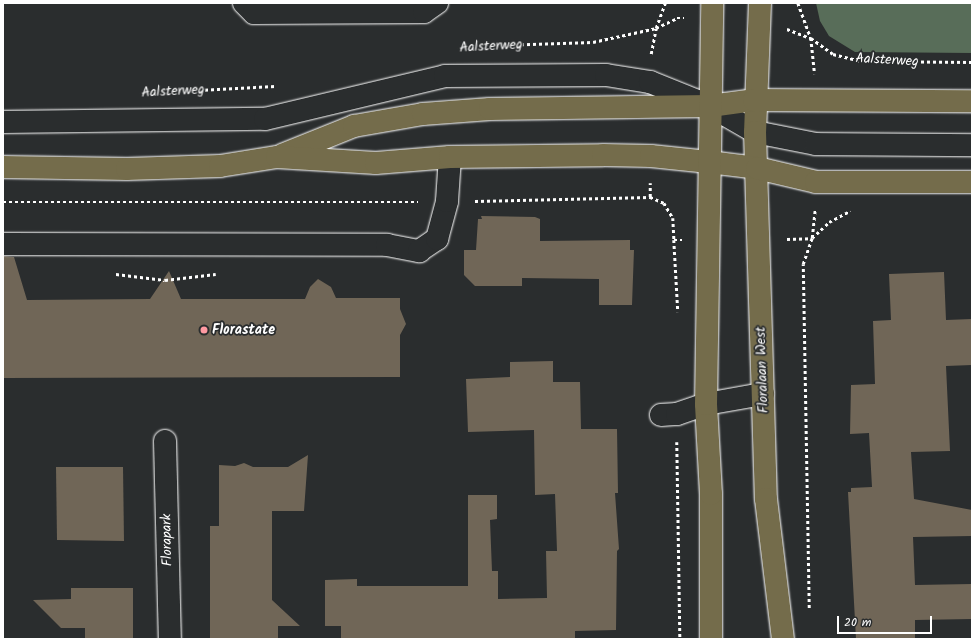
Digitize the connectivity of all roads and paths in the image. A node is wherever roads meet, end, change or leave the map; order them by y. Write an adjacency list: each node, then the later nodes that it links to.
1 (244, 3): 2 (street)
2 (437, 3)
3 (665, 3): 8 (path)
4 (760, 3): 7 (main road, Floralaan West)
5 (798, 3): 9 (path)
6 (712, 12): 8 (path, Aalsterweg); 16 (main road)
7 (760, 25): 9 (path, Aalsterweg); 14 (main road, Floralaan West)
8 (656, 28): 10 (path, Aalsterweg)
9 (811, 38): 11 (path, Aalsterweg)
10 (466, 47)
11 (972, 62)
12 (282, 86): 13 (path, Aalsterweg)
13 (194, 90)
14 (754, 100): 15 (main road, Aalsterweg); 16 (main road, Aalsterweg); 18 (main road, Floralaan West)
15 (972, 101)
16 (710, 106): 17 (street, Aalsterweg); 18 (street, Aalsterweg); 20 (main road, Aalsterweg); 22 (main road)
17 (3, 122)
18 (755, 132): 19 (street, Aalsterweg); 24 (main road, Floralaan West)
19 (972, 145)
20 (277, 157): 21 (main road, Aalsterweg); 23 (main road, Aalsterweg)
21 (450, 157): 22 (main road, Aalsterweg); 27 (street)
22 (710, 162): 24 (main road, Aalsterweg); 29 (main road)
23 (3, 168)
24 (757, 168): 25 (main road, Aalsterweg); 28 (main road, Floralaan West)
25 (972, 182)
26 (812, 238): 32 (path)
27 (3, 244)
28 (763, 394): 29 (street); 35 (main road, Floralaan West)
29 (706, 404): 30 (street); 34 (main road)
30 (661, 415)
31 (165, 441): 33 (street, Florapark)
32 (809, 615)
33 (170, 639)
34 (711, 639)
35 (782, 639)

